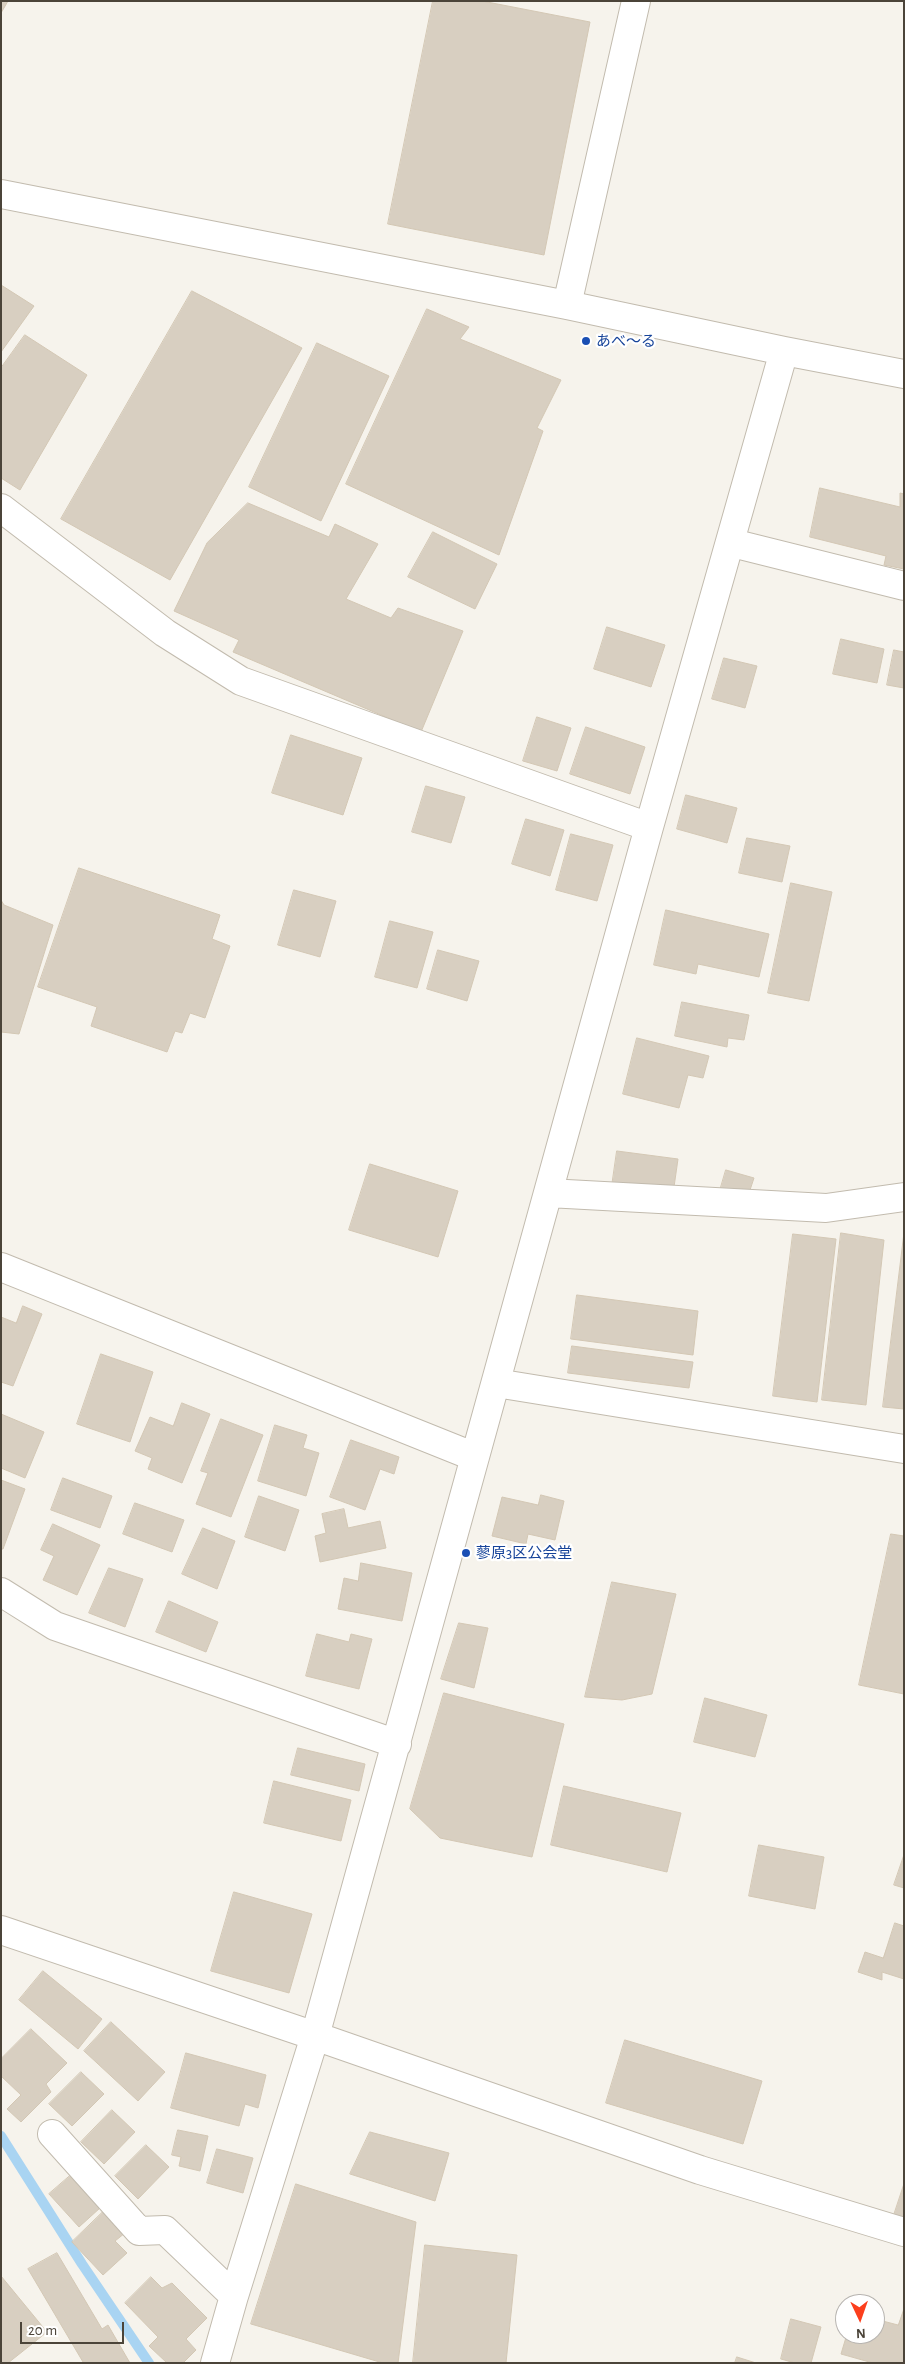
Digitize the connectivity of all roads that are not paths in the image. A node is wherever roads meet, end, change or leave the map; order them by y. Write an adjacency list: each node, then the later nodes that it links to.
1 (636, 1): 3 (street)
2 (1, 194): 3 (street)
3 (567, 305): 4 (street)
4 (784, 351): 5 (street); 7 (street)
5 (904, 374)
6 (1, 508): 9 (street)
7 (732, 543): 8 (street); 9 (street)
8 (904, 586)
9 (650, 827): 10 (street)
10 (548, 1193): 11 (street); 13 (street)
11 (904, 1197)
12 (1, 1267): 15 (street)
13 (496, 1384): 14 (street); 15 (street)
14 (904, 1450)
15 (475, 1457): 17 (street)
16 (1, 1592): 17 (street)
17 (397, 1744): 19 (street)
18 (1, 1930): 19 (street)
19 (314, 2036): 21 (street); 22 (street)
20 (52, 2134): 22 (street)
21 (904, 2232)
22 (234, 2296): 23 (street)
23 (216, 2363)

